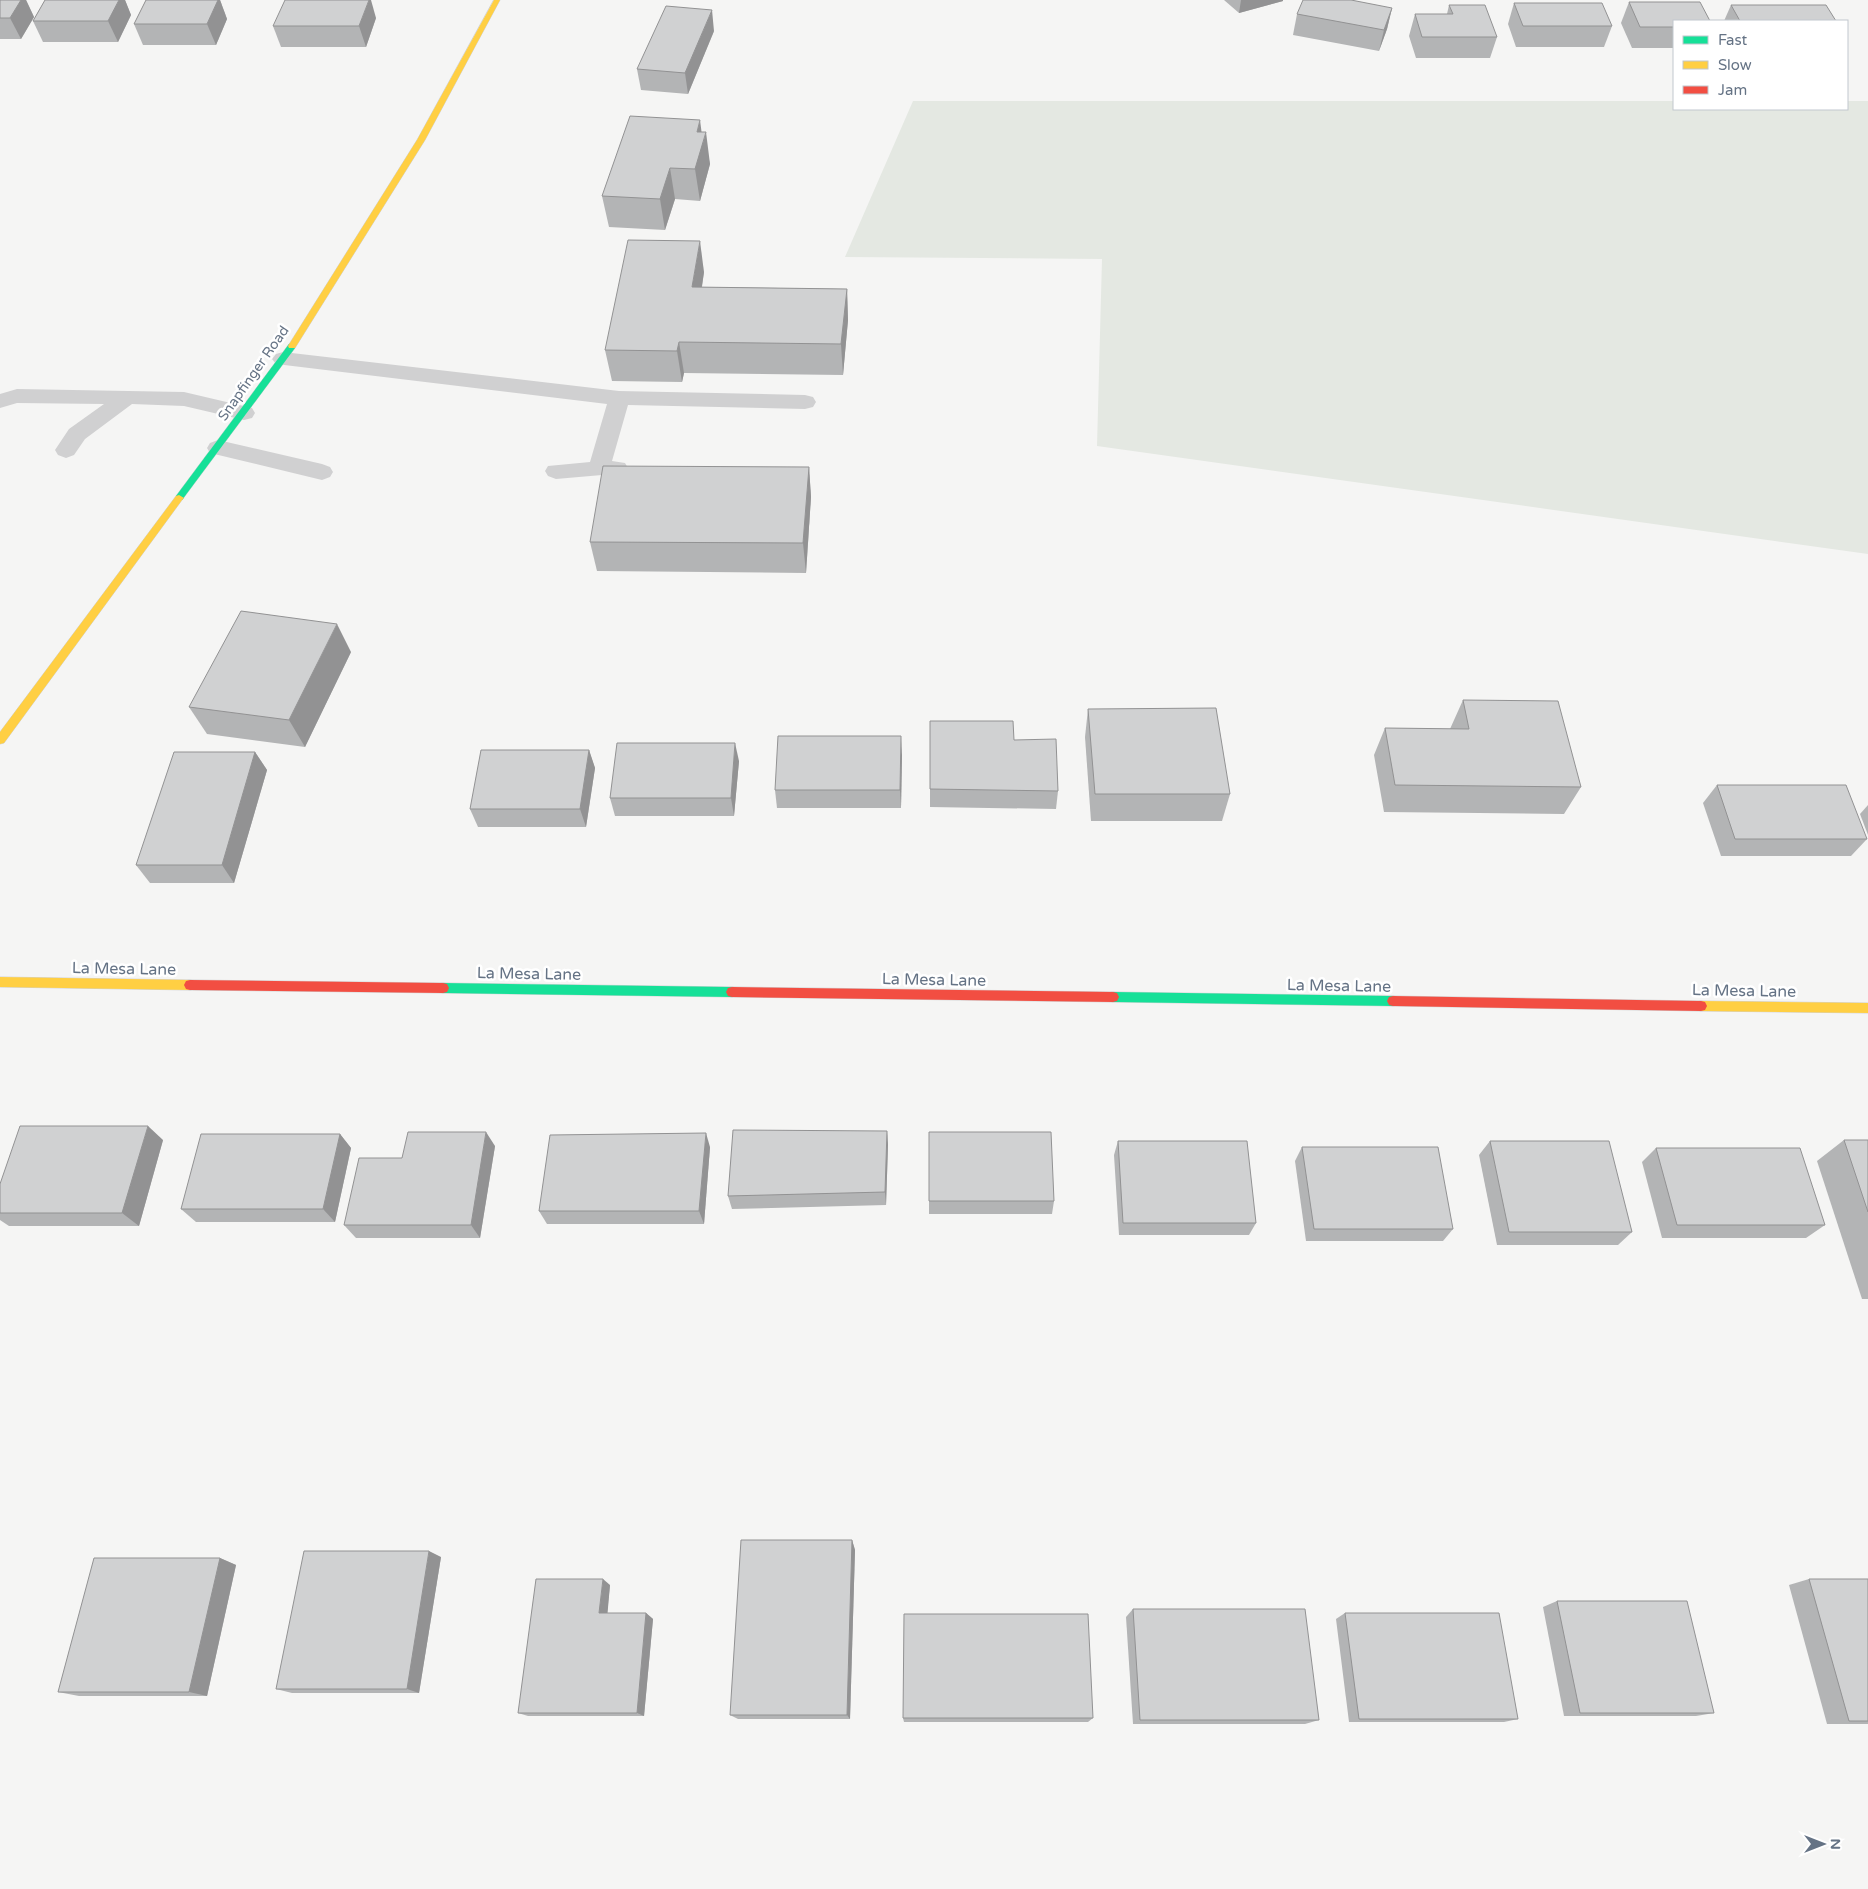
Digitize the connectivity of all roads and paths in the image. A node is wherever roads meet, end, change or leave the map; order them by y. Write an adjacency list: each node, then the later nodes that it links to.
1 (497, 0): 2 (street, Snapfinger Road)
2 (283, 359): 4 (lane); 7 (street, Snapfinger Road)
3 (128, 396): 5 (lane); 7 (lane); 9 (lane)
4 (619, 398): 6 (lane); 11 (lane)
5 (0, 401)
6 (805, 402)
7 (244, 413): 8 (street, Snapfinger Road)
8 (218, 448): 13 (lane); 14 (street, Snapfinger Road)
9 (66, 450)
10 (637, 468): 11 (lane)
11 (599, 469): 12 (lane)
12 (556, 470)
13 (322, 472)
14 (0, 740)
15 (0, 982): 16 (street, La Mesa Lane)
16 (1868, 1008)

